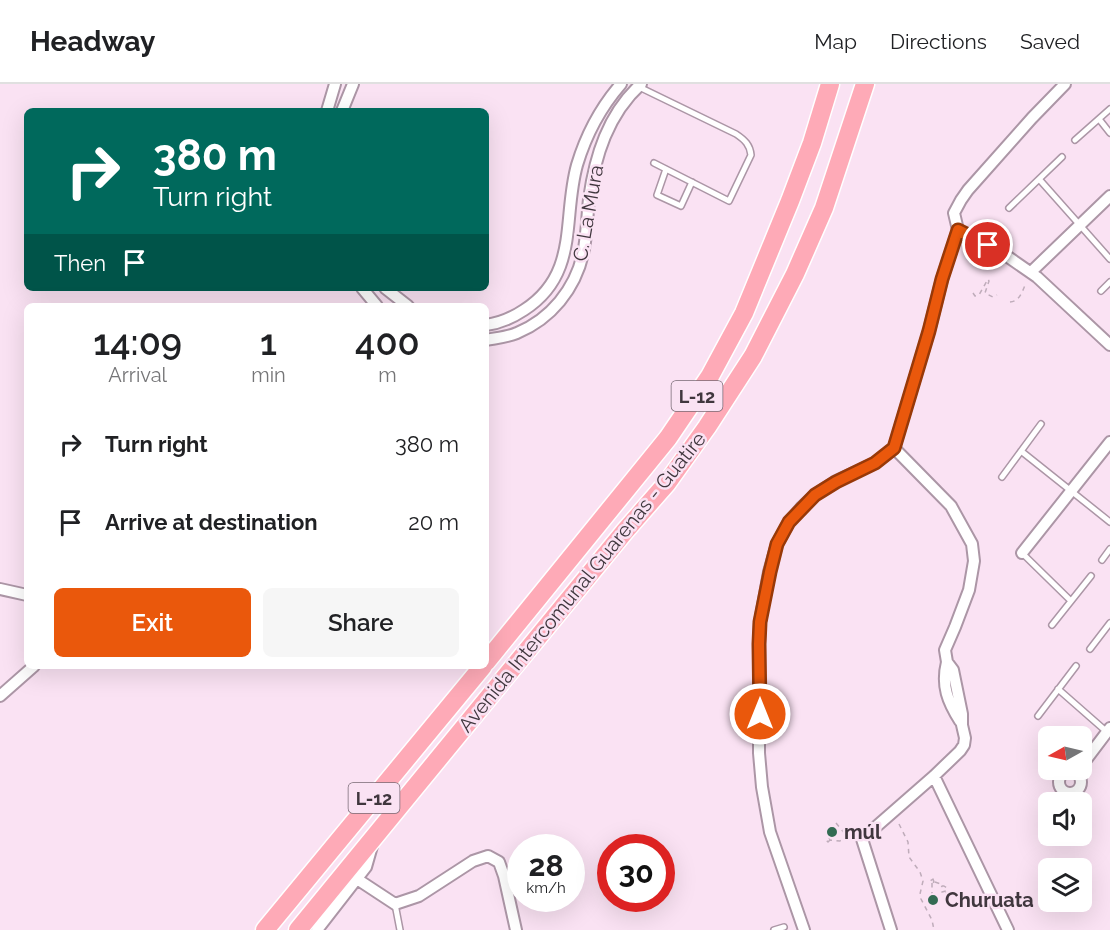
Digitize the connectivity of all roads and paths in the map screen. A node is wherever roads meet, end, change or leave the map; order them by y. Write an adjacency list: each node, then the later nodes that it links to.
1 (335, 84): 8 (street)
2 (353, 84): 9 (street)
3 (621, 84): 34 (street)
4 (830, 84): 54 (highway, Avenida Intercomunal Guarenas - Guatire / L-12)
5 (865, 84): 66 (highway, Avenida Intercomunal Guarenas - Guatire / L-12)
6 (1065, 84): 22 (street)
7 (639, 85): 18 (lane); 35 (street, C. La Mura)
8 (328, 108)
9 (343, 108)
10 (1110, 109): 11 (lane)
11 (1099, 119): 12 (lane); 13 (lane)
12 (1110, 133)
13 (1076, 140)
14 (1062, 157): 17 (lane)
15 (654, 163): 16 (lane)
16 (666, 169): 18 (lane); 18 (lane)
17 (1039, 179): 20 (lane); 21 (lane)
18 (692, 182)
19 (1110, 196): 21 (street)
20 (1009, 207)
21 (1079, 225): 23 (lane); 24 (street)
22 (958, 230): 24 (street); 39 (street)
23 (1110, 259)
24 (1031, 272): 31 (path); 36 (street)
25 (1110, 282): 28 (lane)
26 (365, 291): 32 (street)
27 (389, 291): 33 (street)
28 (1101, 291)
29 (973, 293): 30 (path)
30 (997, 295)
31 (1010, 302)
32 (375, 303)
33 (404, 303)
34 (489, 325)
35 (489, 339)
36 (1110, 345)
37 (1041, 424): 40 (lane)
38 (1110, 442): 42 (street)
39 (894, 448): 63 (street); 83 (street)
40 (1021, 451): 41 (lane); 42 (lane)
41 (1002, 477)
42 (1072, 490): 43 (lane); 45 (street)
43 (1110, 522)
44 (1110, 549): 46 (lane)
45 (1022, 553): 50 (lane)
46 (1102, 560)
47 (1091, 576): 50 (lane)
48 (0, 589): 49 (street)
49 (24, 594)
50 (1071, 601): 52 (lane)
51 (1110, 623): 53 (lane)
52 (1052, 626)
53 (1090, 649)
54 (489, 658)
55 (1076, 666): 58 (lane)
56 (30, 669): 59 (street)
57 (481, 669): 77 (highway, Avenida Intercomunal Guarenas - Guatire / L-12)
58 (1058, 690): 60 (lane); 61 (lane)
59 (0, 696)
60 (1038, 716)
61 (1109, 732): 62 (street)
62 (1092, 752)
63 (934, 776): 68 (street); 86 (street)
64 (836, 823): 67 (path)
65 (898, 824): 71 (path)
66 (375, 836): 70 (street, Avenida Intercomunal Guarenas - Guatire / L-12); 78 (highway, Avenida Intercomunal Guarenas - Guatire / L-12)
67 (847, 836): 68 (path); 69 (path)
68 (862, 839): 84 (street)
69 (830, 840)
70 (357, 879): 75 (street); 79 (street, Avenida Intercomunal Guarenas - Guatire / L-12)
71 (923, 881): 72 (path); 85 (path)
72 (932, 882): 73 (path); 74 (path)
73 (932, 896)
74 (948, 900)
75 (395, 904): 80 (lane); 81 (street)
76 (784, 927): 82 (lane)
77 (265, 930)
78 (298, 930)
79 (317, 930)
80 (400, 930)
81 (516, 930)
82 (774, 930)
83 (804, 930)
84 (891, 930)
85 (934, 930)
86 (1008, 930)

